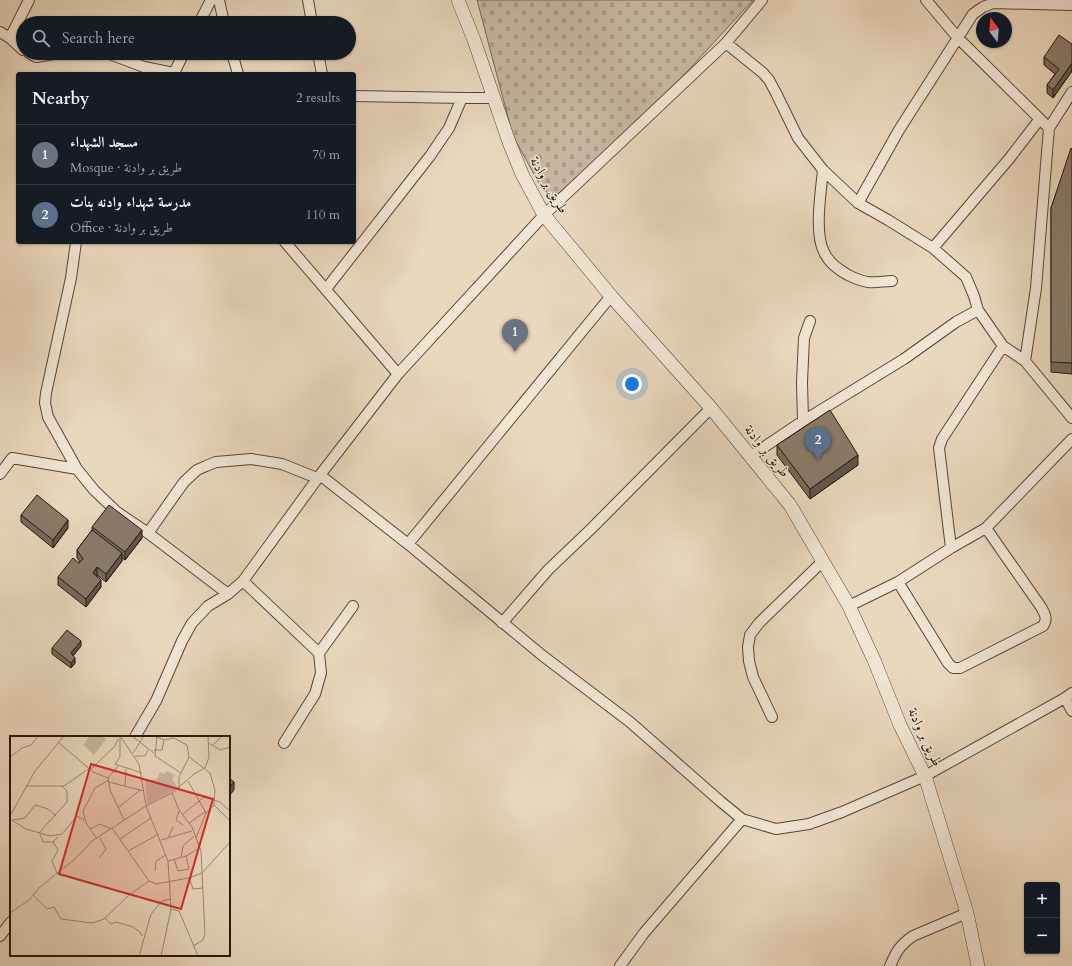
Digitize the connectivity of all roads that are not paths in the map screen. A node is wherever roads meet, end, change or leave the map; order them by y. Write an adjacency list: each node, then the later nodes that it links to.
1 (29, 0): 9 (street)
2 (211, 0): 10 (street)
3 (218, 0): 11 (street)
4 (308, 0): 12 (street)
5 (458, 0): 29 (street, طريق بر وادنة)
6 (762, 0): 16 (street)
7 (926, 0): 15 (street)
8 (1072, 5): 15 (street)
9 (17, 16)
10 (203, 16)
11 (222, 16)
12 (311, 16)
13 (16, 18): 14 (street)
14 (3, 36): 17 (street)
15 (958, 38): 30 (street); 33 (street)
16 (726, 43): 32 (street); 34 (street)
17 (16, 45)
18 (126, 60): 22 (street)
19 (180, 60): 23 (street)
20 (234, 60): 24 (street)
21 (319, 60): 25 (street)
22 (169, 72)
23 (174, 72)
24 (237, 72)
25 (322, 72)
26 (1072, 92): 31 (street)
27 (356, 96): 28 (street)
28 (462, 98): 29 (street); 39 (street)
29 (494, 98): 34 (street, طريق بر وادنة)
30 (1039, 120): 31 (street); 37 (street)
31 (1049, 128): 44 (street)
32 (823, 170): 33 (street); 38 (street)
33 (858, 203): 37 (street)
34 (544, 215): 40 (street, طريق بر وادنة); 45 (street)
35 (76, 244): 51 (street)
36 (287, 244): 39 (street)
37 (933, 248): 41 (street)
38 (892, 281)
39 (326, 289): 45 (street)
40 (611, 296): 46 (street, طريق بر وادنة); 56 (street)
41 (978, 310): 43 (street); 48 (street)
42 (810, 321): 48 (street)
43 (1003, 346): 44 (street); 57 (street)
44 (1025, 361): 47 (street)
45 (398, 374): 53 (street)
46 (711, 408): 50 (street, طريق بر وادنة); 64 (street)
47 (1072, 418)
48 (803, 421): 50 (street)
49 (1072, 440): 54 (street)
50 (751, 456): 58 (street, طريق بر وادنة)
51 (78, 470): 52 (street); 55 (street)
52 (0, 474)
53 (318, 476): 55 (street); 56 (street); 59 (street)
54 (986, 528): 57 (street); 60 (street)
55 (148, 533): 61 (street)
56 (408, 544): 64 (street)
57 (951, 548): 60 (street)
58 (823, 560): 63 (street, طريق بر وادنة); 68 (street)
59 (243, 581): 61 (street); 65 (street)
60 (898, 582): 63 (street)
61 (228, 594): 69 (street)
62 (353, 606): 65 (street)
63 (849, 606): 71 (street, طريق بر وادنة)
64 (502, 623): 72 (street)
65 (319, 653): 70 (street)
66 (1069, 695): 67 (street); 71 (street)
67 (1072, 711)
68 (772, 717)
69 (136, 736)
70 (284, 743)
71 (925, 776): 72 (street); 73 (street, طريق بر وادنة)
72 (742, 819): 76 (street)
73 (967, 913): 77 (street); 78 (street, طريق بر وادنة)
74 (10, 923): 75 (street)
75 (0, 936)
76 (620, 966)
77 (890, 966)
78 (978, 966)

